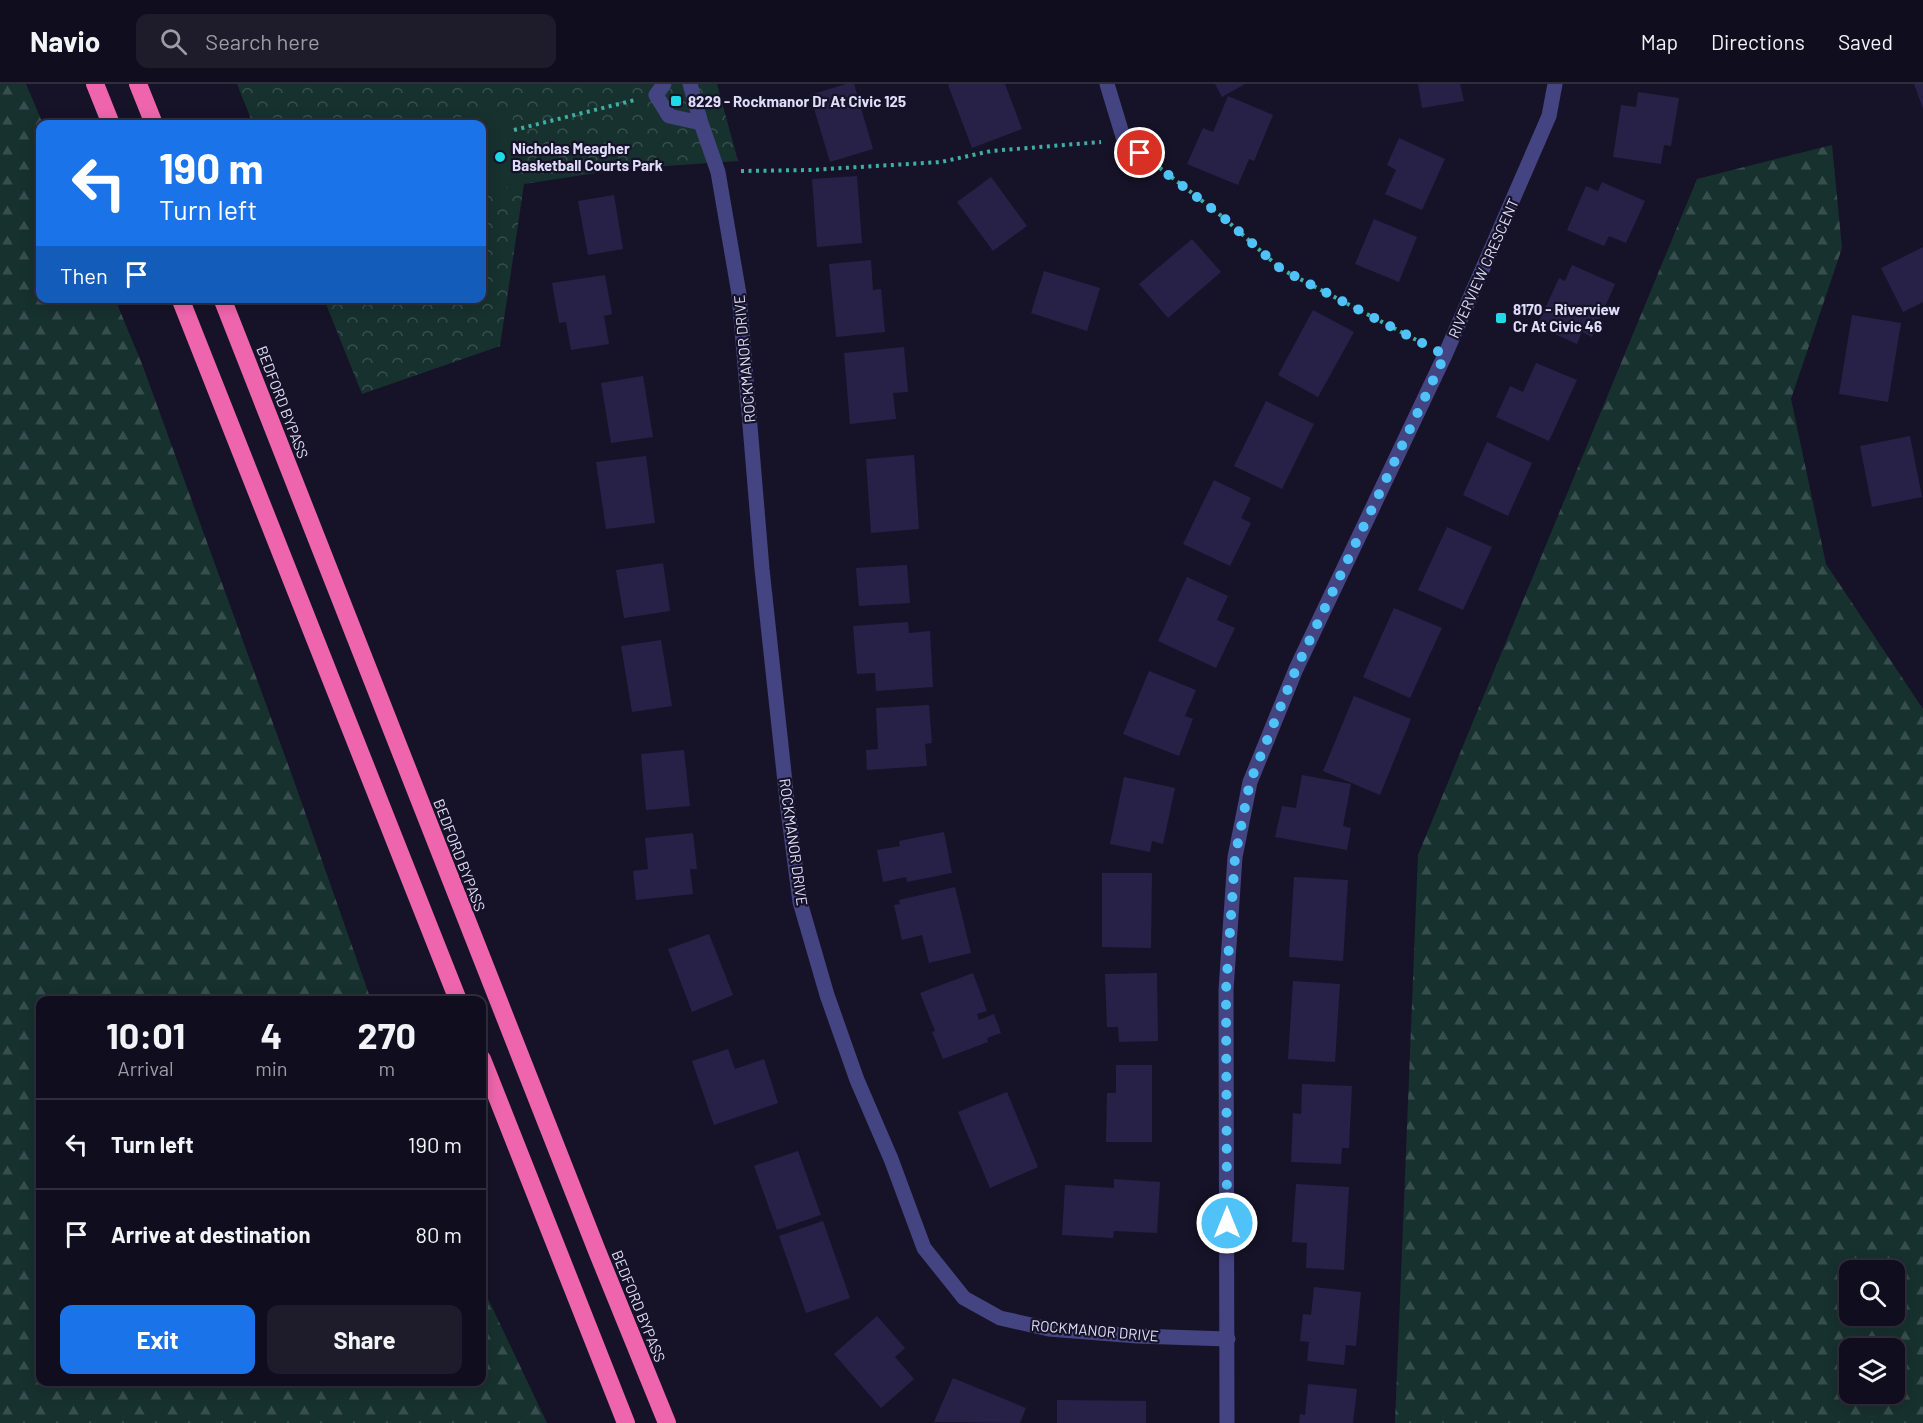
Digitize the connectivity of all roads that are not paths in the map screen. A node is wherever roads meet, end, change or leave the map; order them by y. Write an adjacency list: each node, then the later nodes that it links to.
1 (95, 84): 7 (highway)
2 (138, 84): 8 (highway)
3 (690, 84): 9 (street, ROCKMANOR DRIVE)
4 (1107, 84): 10 (street)
5 (1555, 84): 15 (street, RIVERVIEW CRESCENT)
6 (660, 89): 9 (street)
7 (109, 120)
8 (152, 120)
9 (701, 123): 15 (street, ROCKMANOR DRIVE)
10 (1124, 140)
11 (182, 303): 13 (highway)
12 (224, 303): 17 (highway, BEDFORD BYPASS)
13 (456, 996)
14 (486, 1069): 16 (highway)
15 (1228, 1339): 18 (street, RIVERVIEW CRESCENT)
16 (626, 1423)
17 (667, 1423)
18 (1227, 1423)

